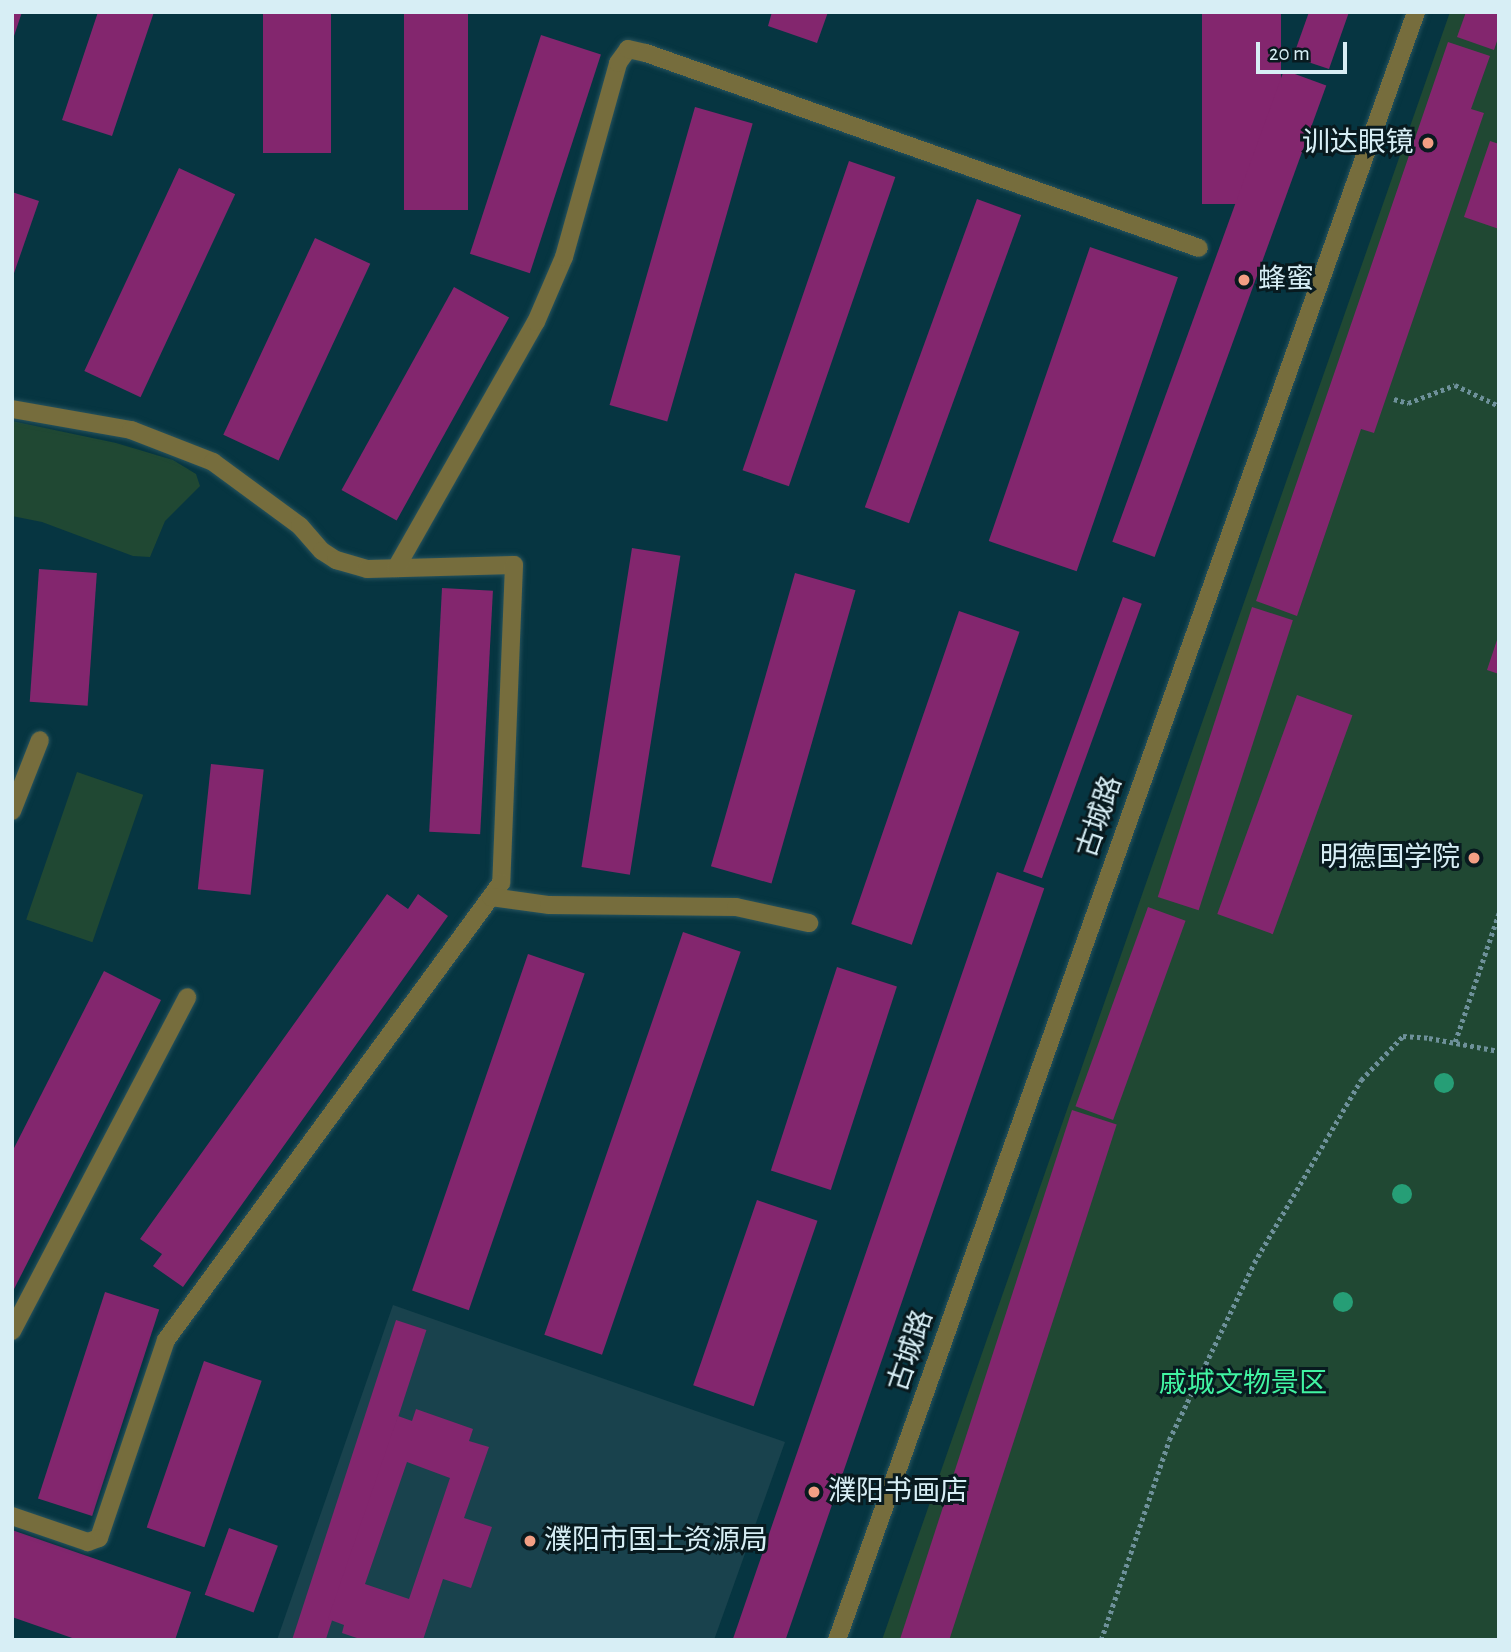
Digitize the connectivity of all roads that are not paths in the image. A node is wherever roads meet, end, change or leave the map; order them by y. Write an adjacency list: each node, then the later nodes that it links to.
1 (1416, 12): 12 (street, 古城路)
2 (1199, 248): 4 (street)
3 (12, 409): 4 (street)
4 (396, 568): 7 (street)
5 (40, 740): 6 (street)
6 (12, 811)
7 (491, 897): 8 (street); 11 (street)
8 (809, 923)
9 (187, 997): 10 (street)
10 (12, 1331)
11 (12, 1516)
12 (837, 1640)

